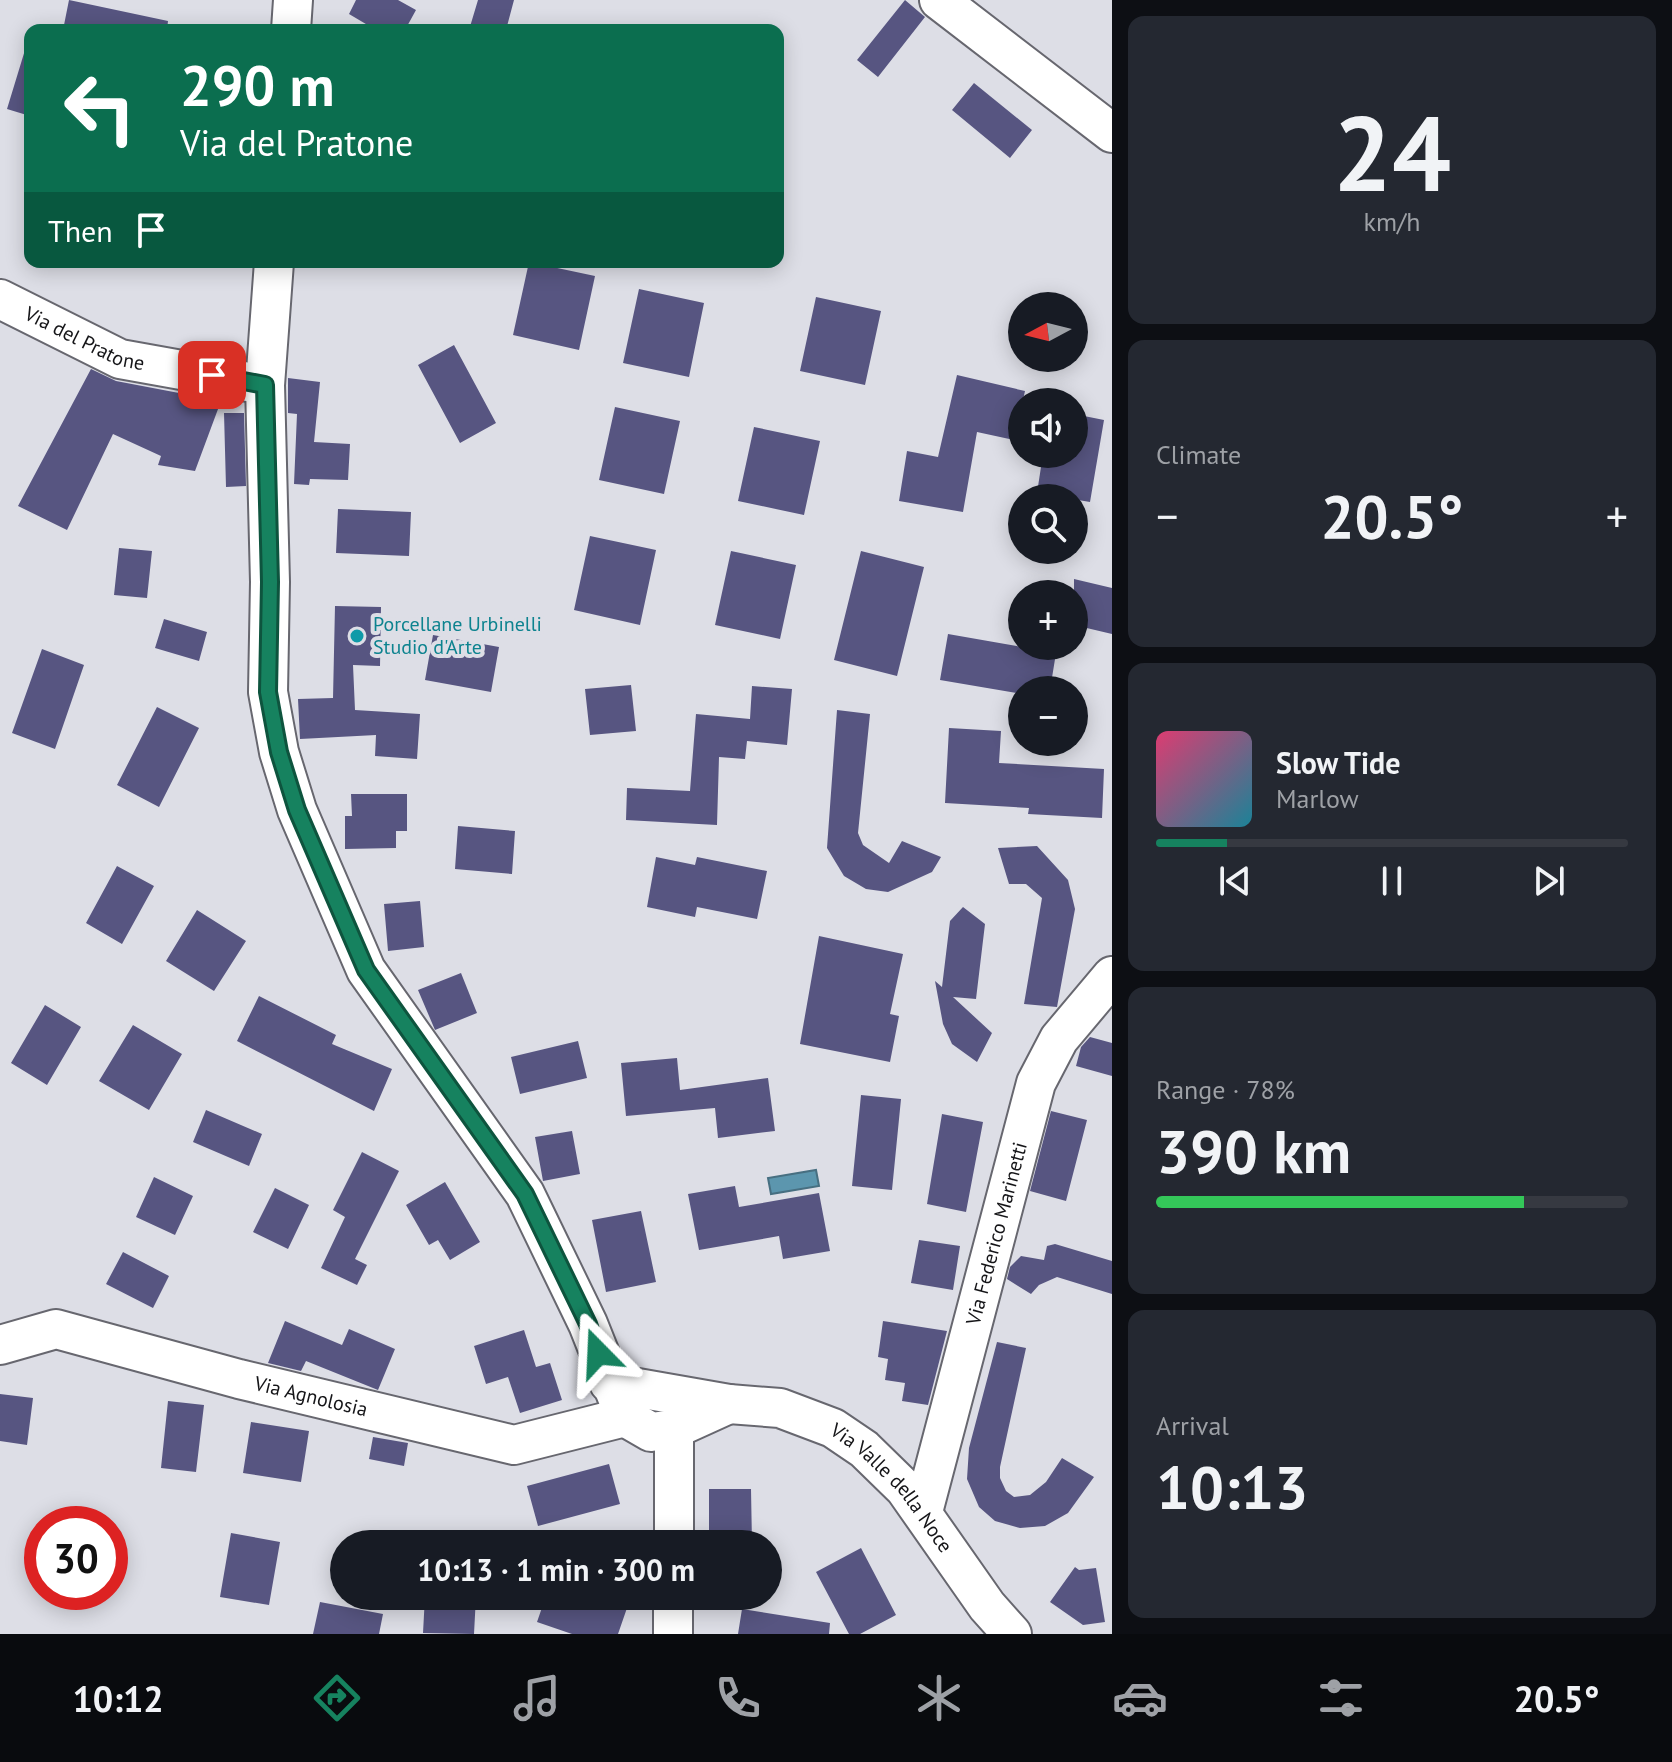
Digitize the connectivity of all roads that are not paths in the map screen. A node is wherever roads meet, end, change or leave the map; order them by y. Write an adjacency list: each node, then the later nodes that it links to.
1 (293, 0): 3 (street)
2 (939, 0): 4 (street)
3 (291, 24)
4 (1112, 133)
5 (274, 268): 7 (street)
6 (0, 299): 7 (street, Via del Pratone)
7 (265, 385): 10 (street)
8 (1112, 976): 14 (street, Via Federico Marinetti)
9 (0, 1345): 12 (street, Via Agnolosia)
10 (609, 1383): 11 (street, Via Valle della Noce); 12 (street)
11 (729, 1404): 13 (street); 14 (street, Via Valle della Noce)
12 (625, 1417): 13 (street)
13 (674, 1429): 15 (street)
14 (923, 1512): 18 (street, Via Valle della Noce)
15 (674, 1530)
16 (673, 1610): 17 (street)
17 (673, 1634)
18 (1012, 1634)

